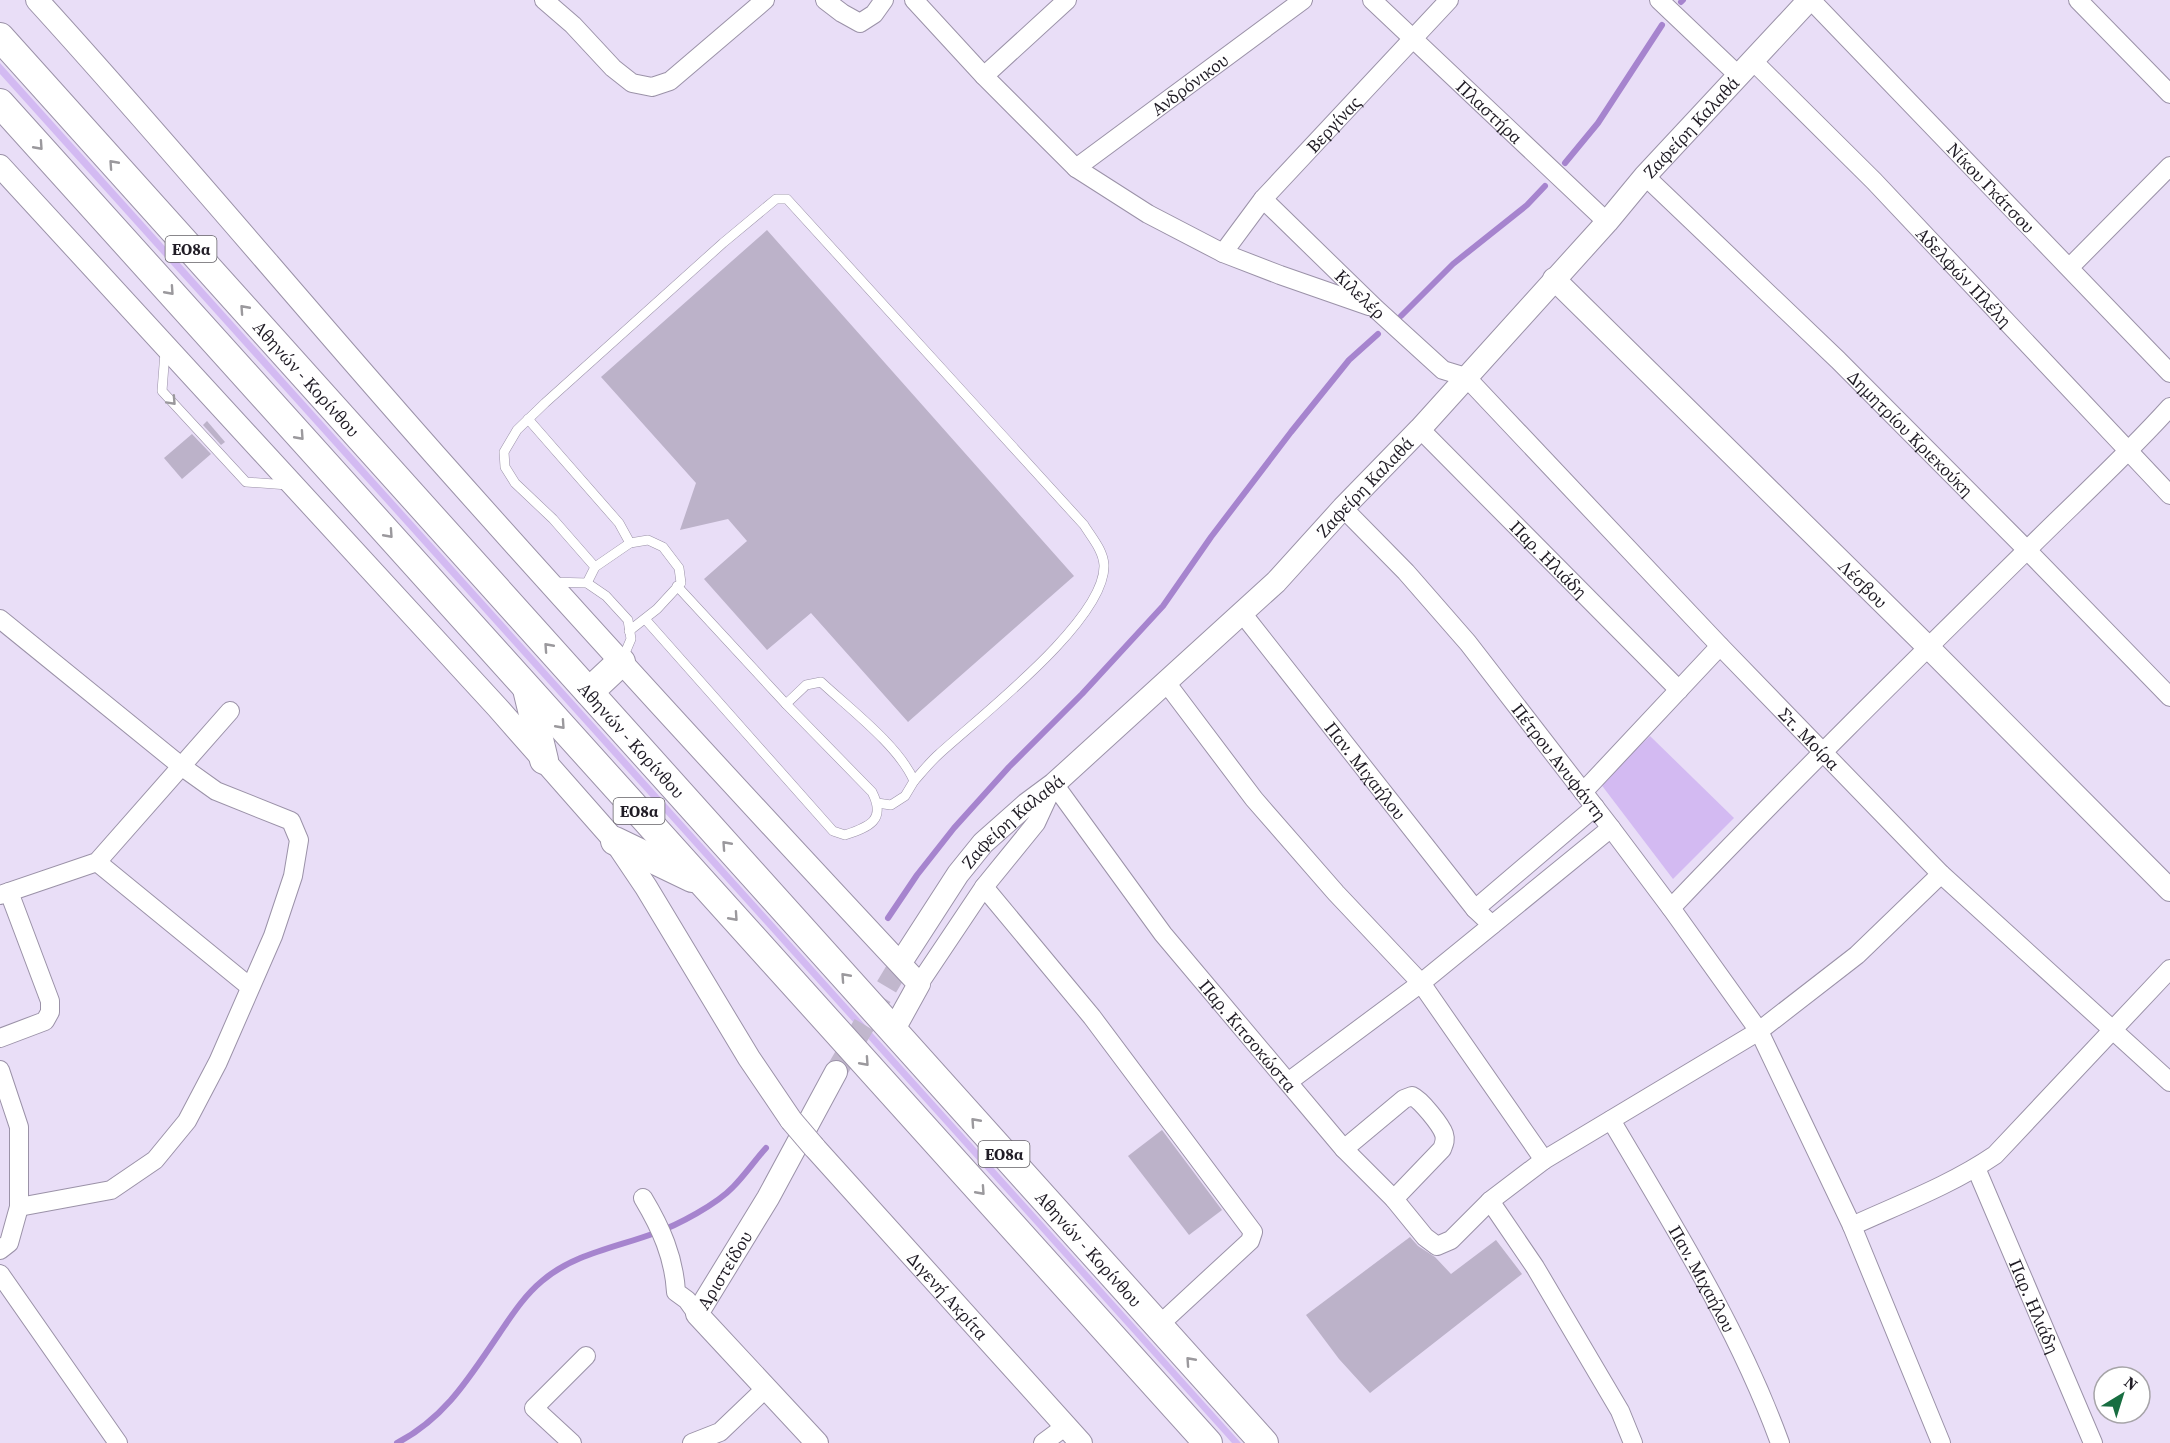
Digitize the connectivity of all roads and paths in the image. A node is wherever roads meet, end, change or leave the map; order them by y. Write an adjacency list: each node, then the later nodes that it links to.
1 (37, 0): 43 (street)
2 (544, 0): 3 (street)
3 (765, 0)
4 (825, 0): 5 (street)
5 (884, 0)
6 (914, 0): 17 (street)
7 (1067, 0): 17 (street)
8 (1303, 0): 22 (street, Ανδρόνικου)
9 (1372, 0): 15 (street, Πλαστήρα)
10 (1449, 0): 15 (street, Βεργίνας)
11 (1659, 0): 16 (street, Αδελφών Πλέλη)
12 (1810, 0): 16 (street, Ζαφείρη Καλαθά); 27 (street, Νίκου Γκάτσου)
13 (2078, 0): 18 (street)
14 (0, 37): 56 (highway, Αθηνών - Κορίνθου / ΕΟ8α, one-way to 14)
15 (1413, 38): 24 (street, Βεργίνας); 25 (street, Πλαστήρα)
16 (1746, 68): 23 (street, Ζαφείρη Καλαθά); 36 (street, Αδελφών Πλέλη)
17 (984, 76): 22 (street)
18 (2170, 94)
19 (0, 103): 54 (highway, ΕΟ8α, one-way to 54)
20 (0, 166): 30 (street, Διγενή Ακρίτα)
21 (2170, 166): 27 (street)
22 (1076, 168): 26 (street)
23 (1645, 176): 25 (street, Ζαφείρη Καλαθά); 41 (street, Δημητρίου Κριεκούκη)
24 (1263, 199): 26 (street, Βεργίνας); 29 (street, Κιλελέρ)
25 (1607, 222): 28 (street, Ζαφείρη Καλαθά)
26 (1223, 253): 29 (street)
27 (2070, 267): 31 (street, Νίκου Γκάτσου)
28 (1554, 279): 32 (street, Ζαφείρη Καλαθά); 51 (street, Λέσβου)
29 (1376, 309): 32 (street, Κιλελέρ)
30 (166, 346): 37 (street, Διγενή Ακρίτα); 37 (lane, one-way to 37)
31 (2170, 373)
32 (1466, 377): 35 (street, Ζαφείρη Καλαθά); 50 (street, Στ. Μοίρα)
33 (2170, 407): 36 (street)
34 (528, 419): 40 (lane); 42 (lane); 63 (lane)
35 (1420, 429): 39 (street, Ζαφείρη Καλαθά); 55 (street, Παρ. Ηλιάδη)
36 (2129, 453): 38 (street, Αδελφών Πλέλη); 41 (street)
37 (293, 485): 61 (street, Διγενή Ακρίτα)
38 (2170, 495)
39 (1343, 507): 46 (street, Ζαφείρη Καλαθά); 65 (street, Πέτρου Ανυφάντη)
40 (630, 543): 42 (lane); 45 (lane)
41 (2027, 550): 51 (street); 57 (street, Δημητρίου Κριεκούκη)
42 (595, 567): 44 (lane)
43 (549, 582): 44 (lane); 52 (street)
44 (587, 583): 49 (lane)
45 (677, 586): 48 (lane); 58 (lane)
46 (1242, 613): 53 (street, Ζαφείρη Καλαθά); 77 (street, Παν. Μιχαήλου)
47 (0, 619): 62 (street)
48 (645, 619): 49 (lane); 66 (lane)
49 (629, 631): 52 (lane)
50 (1720, 646): 55 (street); 60 (street, Στ. Μοίρα)
51 (1929, 648): 60 (street); 74 (street, Λέσβου)
52 (621, 662): 56 (highway); 82 (street)
53 (1165, 681): 64 (street, Ζαφείρη Καλαθά); 81 (street)
54 (527, 687): 61 (highway); 72 (highway, ΕΟ8α, one-way to 72)
55 (1679, 690): 65 (street)
56 (589, 692): 85 (highway, Αθηνών - Κορίνθου / ΕΟ8α, one-way to 56)
57 (2170, 697)
58 (786, 704): 63 (lane); 66 (lane)
59 (230, 711): 62 (street)
60 (1823, 752): 71 (street, Στ. Μοίρα); 76 (street)
61 (543, 760): 69 (street, Διγενή Ακρίτα)
62 (181, 766): 70 (street); 83 (street)
63 (914, 781): 66 (lane)
64 (1054, 784): 73 (street); 79 (street, Ζαφείρη Καλαθά); 90 (street, Παρ. Κιτσοκώστα)
65 (1583, 792): 67 (street, Πέτρου Ανυφάντη)
66 (877, 803)
67 (1595, 807): 68 (street, Πέτρου Ανυφάντη); 77 (street)
68 (1611, 828): 76 (street, Πέτρου Ανυφάντη); 78 (street)
69 (615, 842): 72 (highway); 108 (street, Διγενή Ακρίτα, bridge)
70 (97, 862): 75 (street); 83 (street)
71 (1941, 874): 84 (street, Στ. Μοίρα); 86 (street)
72 (703, 883): 115 (highway, ΕΟ8α, one-way to 115)
73 (984, 887): 82 (street); 104 (street)
74 (2170, 890)
75 (4, 894): 87 (street)
76 (1671, 908): 86 (street, Πέτρου Ανυφάντη)
77 (1476, 909): 78 (street, Παν. Μιχαήλου)
78 (1492, 925): 81 (street)
79 (905, 956)
80 (2170, 969): 84 (street)
81 (1421, 983): 90 (street); 94 (street)
82 (919, 984): 85 (street)
83 (250, 987): 99 (street)
84 (2112, 1030): 91 (street, Στ. Μοίρα); 95 (street)
85 (893, 1031): 104 (highway, Αθηνών - Κορίνθου / ΕΟ8α, one-way to 85)
86 (1759, 1031): 92 (street); 100 (street, Πέτρου Ανυφάντη)
87 (0, 1038)
88 (0, 1070): 99 (street)
89 (836, 1072): 103 (street, Αριστείδου)
90 (1288, 1082): 93 (street, Παρ. Κιτσοκώστα)
91 (2170, 1082)
92 (1611, 1120): 94 (street); 119 (street, Παν. Μιχαήλου)
93 (1344, 1149): 97 (street, Παρ. Κιτσοκώστα); 97 (street)
94 (1544, 1160): 98 (street)
95 (1976, 1168): 100 (street); 121 (street, Παρ. Ηλιάδη)
96 (643, 1198): 103 (street)
97 (1394, 1199): 98 (street, Παρ. Κιτσοκώστα)
98 (1490, 1201): 118 (street)
99 (19, 1208): 101 (street)
100 (1852, 1226): 120 (street, Πέτρου Ανυφάντη)
101 (0, 1250)
102 (0, 1274): 109 (street)
103 (697, 1314): 106 (street, Αριστείδου)
104 (1158, 1326): 107 (highway, Αθηνών - Κορίνθου / ΕΟ8α, one-way to 104)
105 (586, 1356): 110 (street)
106 (765, 1389): 111 (street); 112 (street, Αριστείδου)
107 (1229, 1404): 116 (highway, Αθηνών - Κορίνθου / ΕΟ8α); 117 (highway)
108 (1066, 1426): 113 (street); 114 (street, Διγενή Ακρίτα)
109 (118, 1443)
110 (572, 1443)
111 (692, 1443)
112 (817, 1443)
113 (1043, 1443)
114 (1081, 1443)
115 (1208, 1443)
116 (1264, 1443)
117 (1278, 1443)
118 (1633, 1443)
119 (1780, 1443)
120 (1941, 1443)
121 (2093, 1443)

